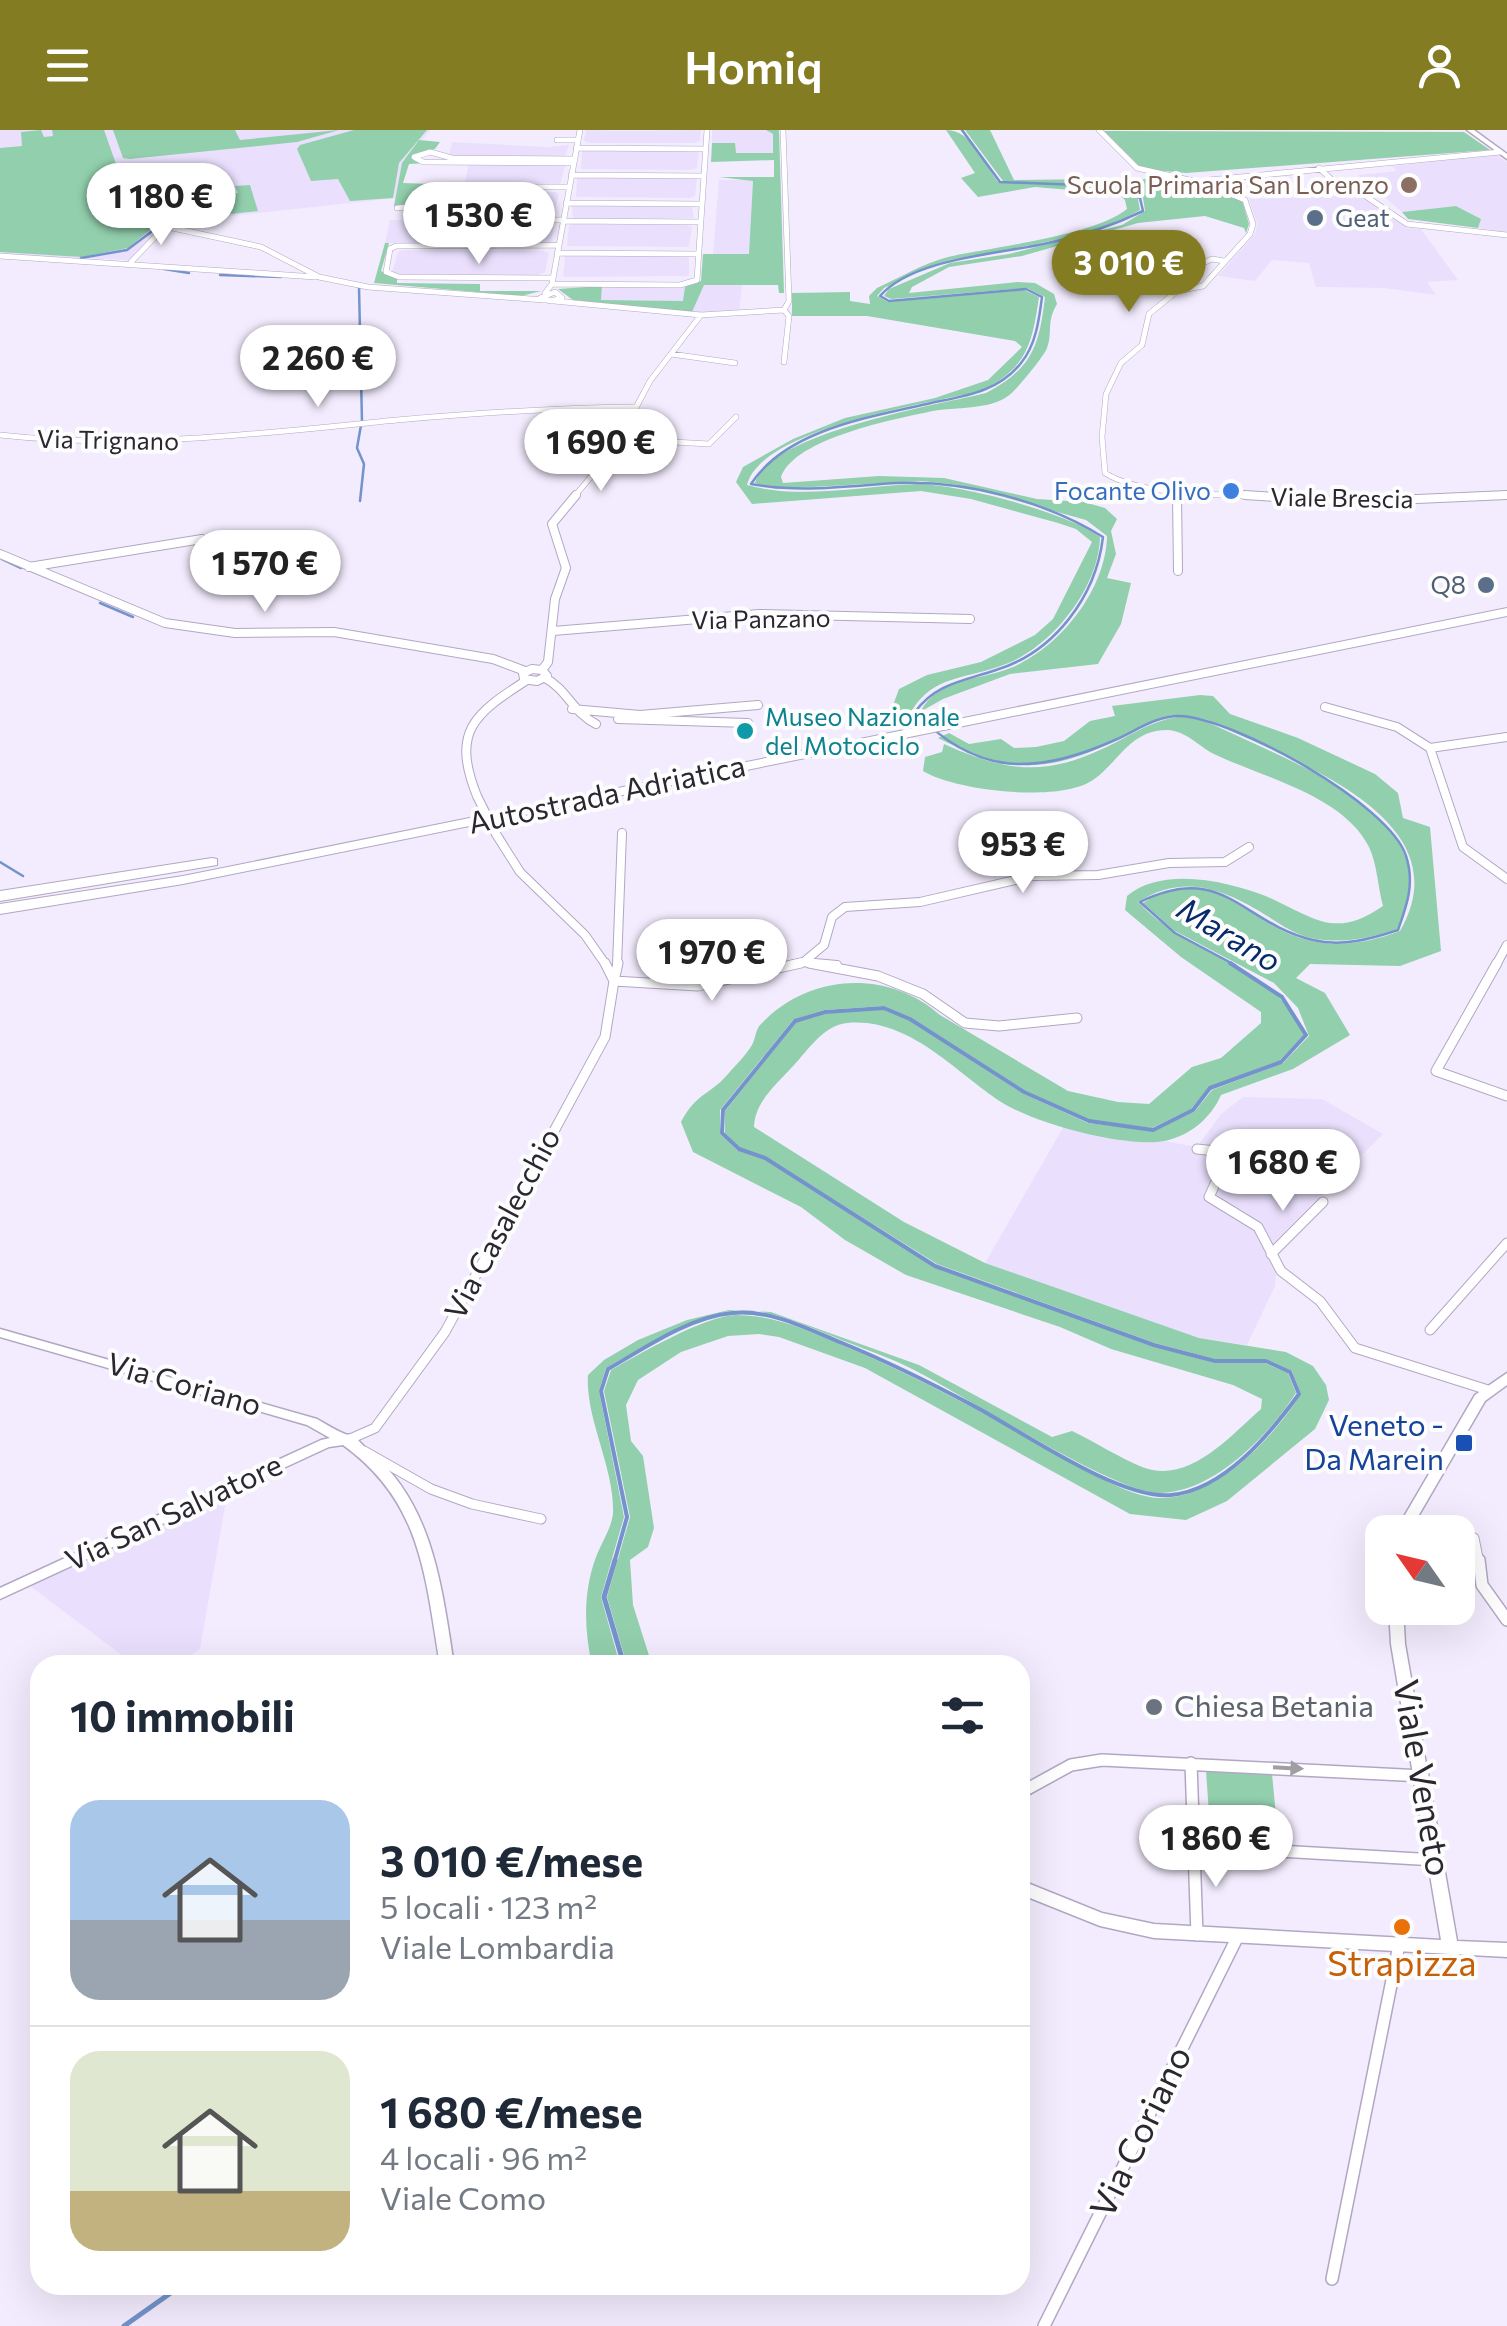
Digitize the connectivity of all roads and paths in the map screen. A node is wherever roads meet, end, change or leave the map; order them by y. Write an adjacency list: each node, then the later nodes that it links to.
1 (580, 130): 8 (street)
2 (707, 130): 9 (street)
3 (783, 130): 37 (street)
4 (1100, 130): 15 (street)
5 (1470, 130): 11 (main road)
6 (557, 135): 8 (street)
7 (445, 144): 10 (street)
8 (577, 144): 9 (street); 12 (street)
9 (706, 147): 14 (street)
10 (439, 153): 12 (street); 12 (street)
11 (1504, 154): 13 (street)
12 (572, 167): 14 (street); 16 (street)
13 (1318, 168): 15 (street); 24 (street)
14 (704, 174): 17 (street)
15 (1208, 181): 28 (street)
16 (567, 195): 17 (street); 19 (street); 20 (street)
17 (701, 202): 21 (street)
18 (397, 208): 19 (street)
19 (429, 208): 20 (street)
20 (563, 219): 21 (street); 25 (street)
21 (700, 222): 26 (street)
22 (168, 226): 30 (street)
23 (157, 235): 29 (street)
24 (1507, 236)
25 (558, 249): 26 (street); 31 (street); 31 (street)
26 (697, 251): 31 (street)
27 (0, 256): 29 (street)
28 (1224, 260): 32 (street); 32 (street)
29 (131, 262): 30 (street)
30 (318, 277): 34 (street)
31 (552, 280): 33 (street); 34 (street)
32 (1189, 286): 46 (street, Viale Brescia)
33 (560, 294): 34 (street); 35 (street); 36 (street)
34 (543, 296): 35 (street)
35 (554, 301): 36 (street)
36 (578, 303): 38 (street)
37 (784, 310): 38 (street); 41 (street)
38 (702, 315): 39 (street)
39 (671, 354): 40 (street); 42 (street)
40 (735, 362)
41 (784, 362)
42 (634, 407): 44 (street, Via Trignano); 45 (street)
43 (736, 418): 45 (street)
44 (0, 435)
45 (620, 439): 54 (street)
46 (1178, 490): 47 (street, Viale Brescia); 51 (street)
47 (1507, 495)
48 (202, 538): 50 (street)
49 (0, 554): 50 (street)
50 (29, 567): 56 (street)
51 (1178, 571)
52 (1507, 609): 63 (highway, Autostrada Adriatica)
53 (970, 619): 54 (street, Via Panzano)
54 (553, 631): 55 (street)
55 (544, 674): 56 (street); 59 (street)
56 (526, 676): 73 (street, bridge)
57 (758, 705): 60 (street)
58 (1326, 707): 65 (street)
59 (572, 709): 60 (street); 61 (street)
60 (590, 714): 62 (street)
61 (596, 724)
62 (748, 724)
63 (907, 729): 69 (highway, Autostrada Adriatica); 70 (highway, Autostrada Adriatica)
64 (1507, 737): 65 (street)
65 (1430, 748): 68 (street)
66 (622, 834): 73 (street, Via Casalecchio)
67 (1250, 848): 72 (street)
68 (1507, 878)
69 (0, 896)
70 (0, 909)
71 (1507, 945): 75 (street)
72 (803, 962): 73 (street); 74 (street)
73 (614, 981): 86 (street, Via Casalecchio)
74 (1077, 1018)
75 (1507, 1096)
76 (1197, 1149): 79 (street)
77 (1323, 1202): 79 (street)
78 (1507, 1242): 80 (street)
79 (1271, 1254): 85 (street)
80 (1496, 1255): 81 (street); 82 (street)
81 (1507, 1263)
82 (1430, 1330)
83 (0, 1333): 86 (main road, Via Coriano)
84 (1507, 1378): 85 (main road)
85 (1488, 1390): 87 (main road)
86 (356, 1445): 88 (street, Via Coriano); 90 (main road, Via San Salvatore); 93 (main road, Via Coriano)
87 (1411, 1515)
88 (542, 1519)
89 (1475, 1540): 91 (street)
90 (0, 1594)
91 (1507, 1620)
92 (1397, 1625): 95 (main road, Viale Veneto)
93 (445, 1655)
94 (1191, 1763): 95 (street, one-way to 95); 96 (street); 97 (street)
95 (1423, 1776): 98 (main road, Viale Veneto)
96 (1030, 1787)
97 (1194, 1846): 98 (street); 100 (street)
98 (1438, 1860): 103 (main road, Viale Veneto)
99 (1030, 1891): 100 (main road)
100 (1197, 1935): 101 (main road)
101 (1237, 1938): 102 (main road); 106 (street, Via Coriano)
102 (1400, 1945): 103 (main road); 105 (street)
103 (1450, 1947): 104 (main road)
104 (1507, 1950)
105 (1332, 2279)
106 (1044, 2326)

